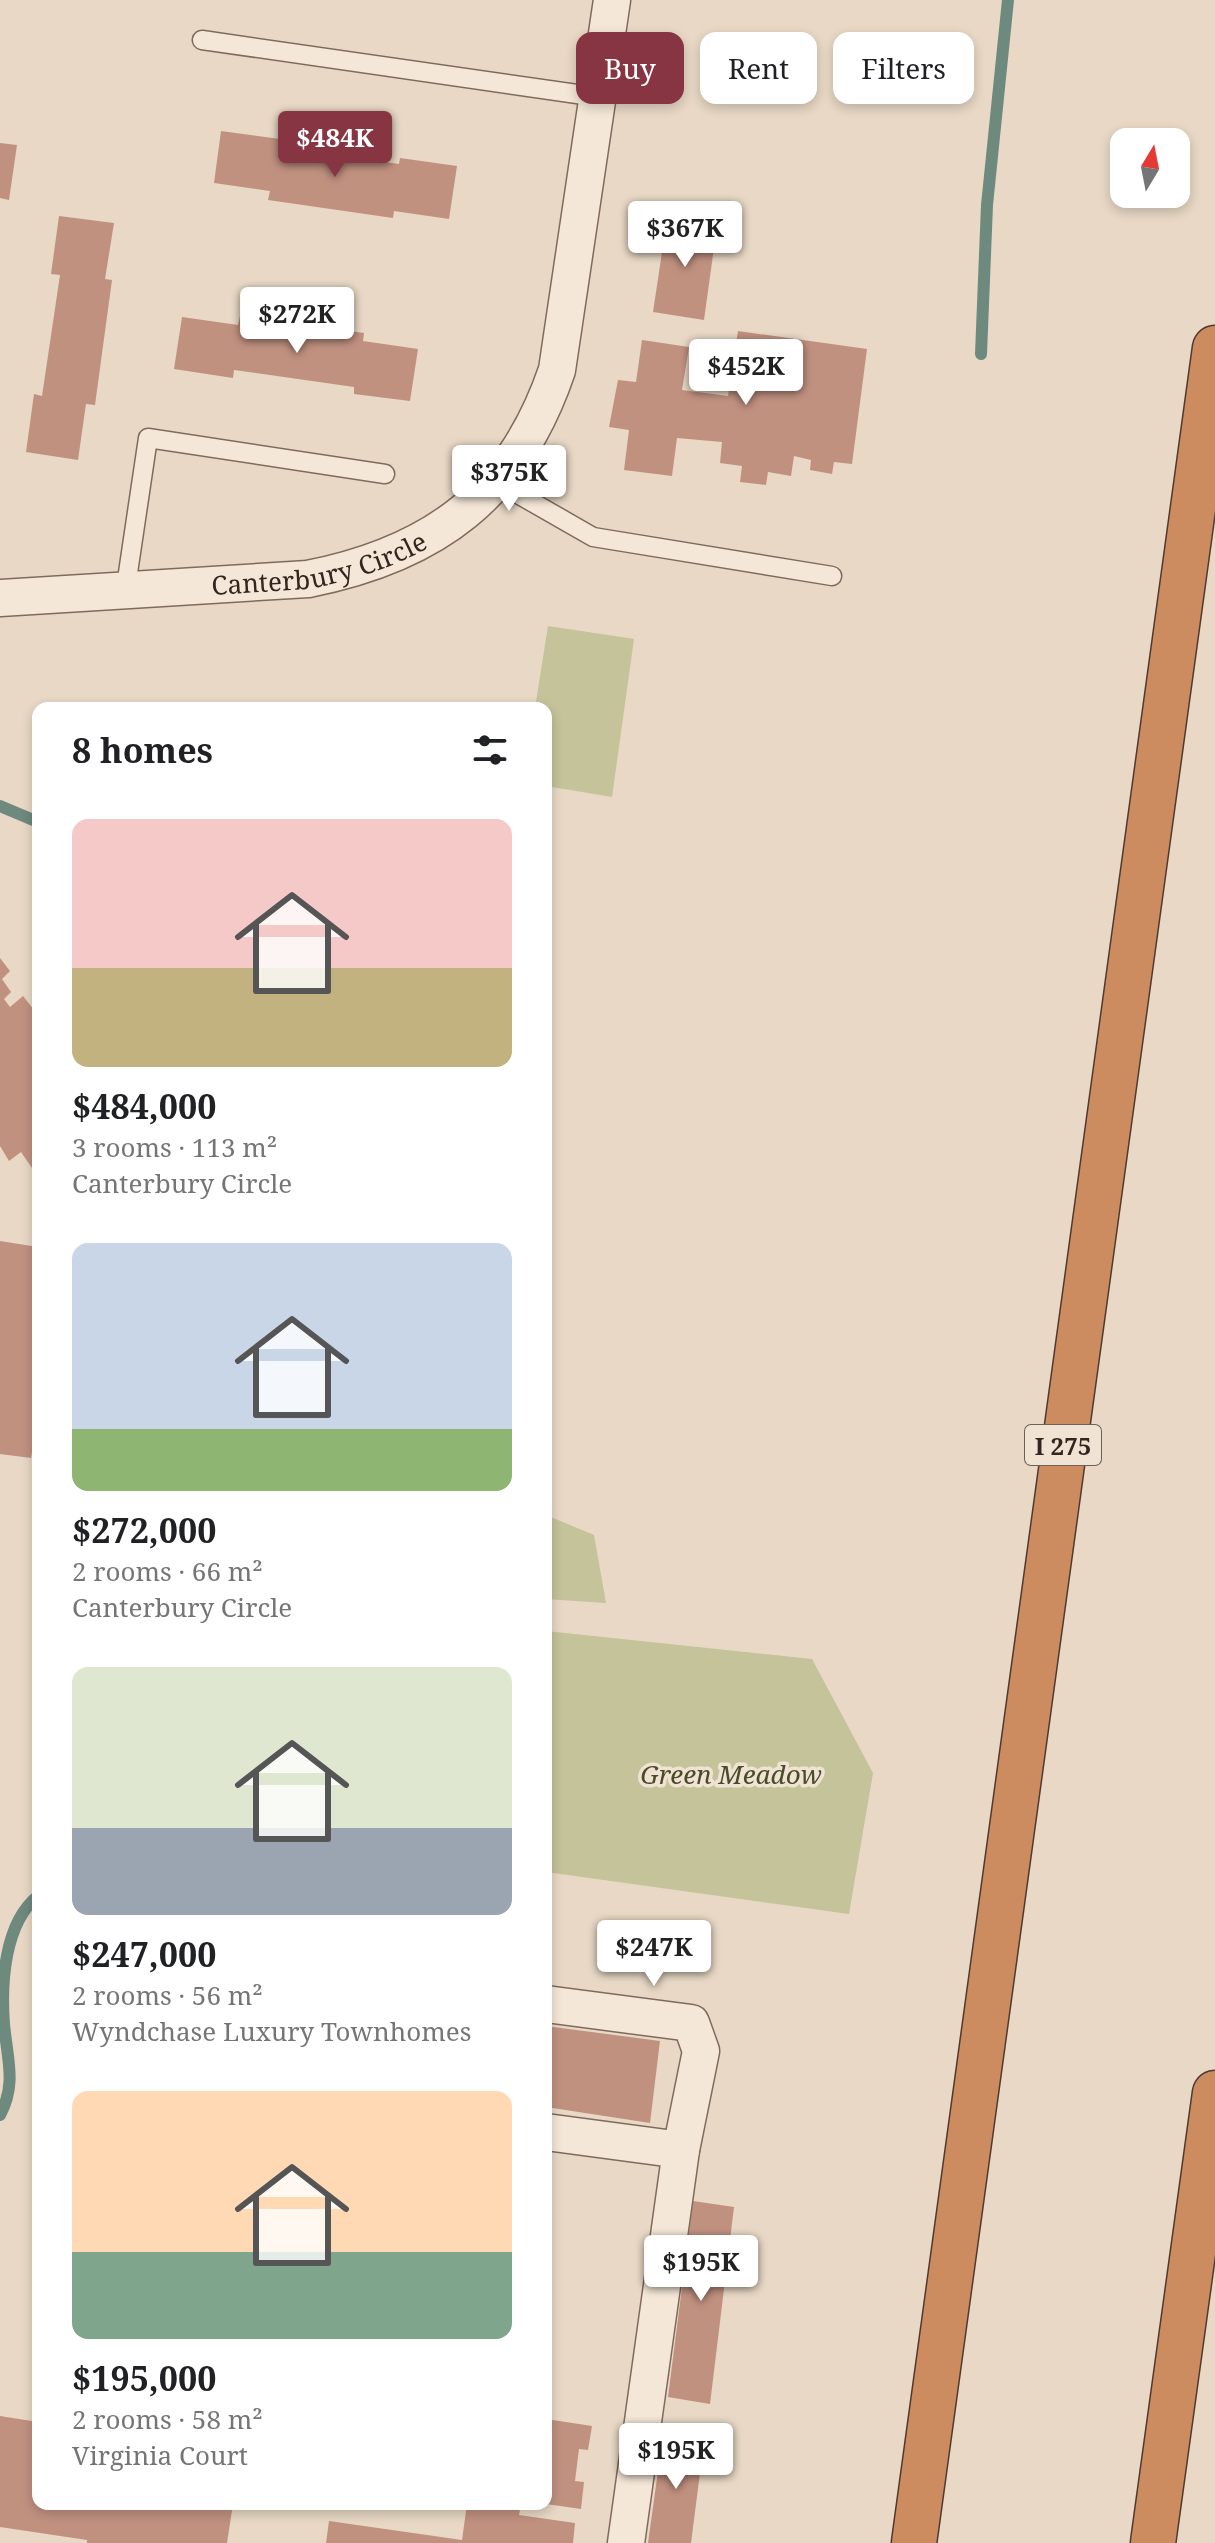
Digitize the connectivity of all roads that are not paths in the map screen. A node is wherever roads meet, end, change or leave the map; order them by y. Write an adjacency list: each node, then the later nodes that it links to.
1 (612, 0): 2 (street, Canterbury Circle)
2 (607, 32)
3 (202, 40): 4 (lane)
4 (576, 94)
5 (597, 104): 8 (street, Canterbury Circle)
6 (1215, 348): 17 (highway, I 275)
7 (385, 474): 10 (lane)
8 (497, 482): 9 (lane); 10 (street, Canterbury Circle)
9 (832, 576)
10 (125, 593): 11 (street, Canterbury Circle)
11 (0, 598)
12 (552, 2005): 15 (street)
13 (1215, 2093): 18 (highway)
14 (552, 2133): 15 (street)
15 (681, 2150): 16 (street)
16 (626, 2543)
17 (914, 2543)
18 (1153, 2543)

